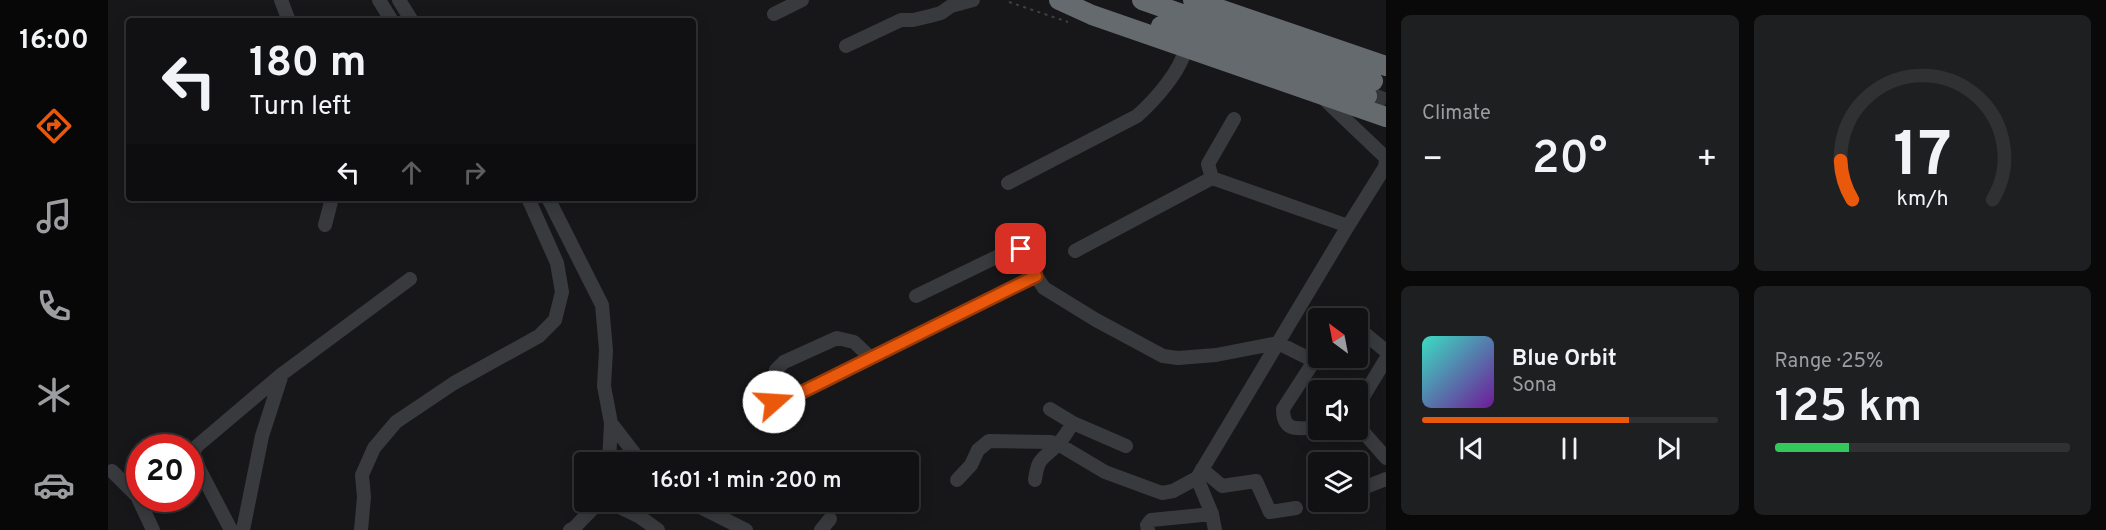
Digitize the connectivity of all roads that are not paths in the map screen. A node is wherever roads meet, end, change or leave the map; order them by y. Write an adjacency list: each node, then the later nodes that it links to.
1 (281, 0): 12 (street)
2 (379, 0): 13 (street)
3 (399, 0): 14 (street)
4 (802, 0): 11 (street)
5 (973, 0): 10 (street)
6 (1059, 0): 16 (highway)
7 (1066, 0): 18 (highway)
8 (1142, 0): 18 (highway)
9 (1197, 1): 18 (highway)
10 (951, 3): 15 (street)
11 (774, 14)
12 (288, 18)
13 (390, 18)
14 (410, 18)
15 (846, 46)
16 (1186, 47): 17 (highway); 22 (street)
17 (1319, 94): 18 (highway); 20 (street)
18 (1378, 96)
19 (1234, 119): 21 (street)
20 (1386, 163): 27 (street)
21 (1212, 178): 27 (street); 28 (street)
22 (1008, 183)
23 (331, 201): 26 (street)
24 (529, 201): 65 (street)
25 (550, 201): 42 (street)
26 (326, 225)
27 (1348, 226): 33 (street)
28 (1075, 251)
29 (1036, 276): 31 (street); 33 (street); 36 (street)
30 (410, 279): 39 (street)
31 (916, 296)
32 (1368, 336): 34 (street)
33 (1278, 343): 35 (street); 52 (street)
34 (1386, 351)
35 (1308, 355)
36 (871, 358): 36 (street)
37 (1386, 359): 40 (street)
38 (1309, 368): 44 (street)
39 (282, 374): 63 (street); 64 (street)
40 (1368, 389)
41 (1050, 409): 43 (street)
42 (611, 423): 48 (street); 49 (street)
43 (1073, 423): 46 (street); 47 (street)
44 (1308, 427)
45 (1368, 437): 50 (street)
46 (1058, 444): 52 (street); 54 (street); 55 (street)
47 (1126, 446)
48 (610, 452)
49 (633, 452)
50 (1386, 458)
51 (112, 471): 62 (street)
52 (1199, 474): 57 (street); 61 (street)
53 (1386, 479): 56 (street)
54 (957, 480)
55 (1035, 480)
56 (1368, 486)
57 (1296, 508)
58 (589, 512): 66 (street)
59 (630, 512): 67 (street)
60 (710, 512): 68 (street)
61 (1212, 514): 69 (street); 70 (street)
62 (153, 530)
63 (231, 530)
64 (243, 530)
65 (362, 530)
66 (570, 530)
67 (658, 530)
68 (746, 530)
69 (1148, 530)
70 (1215, 530)

